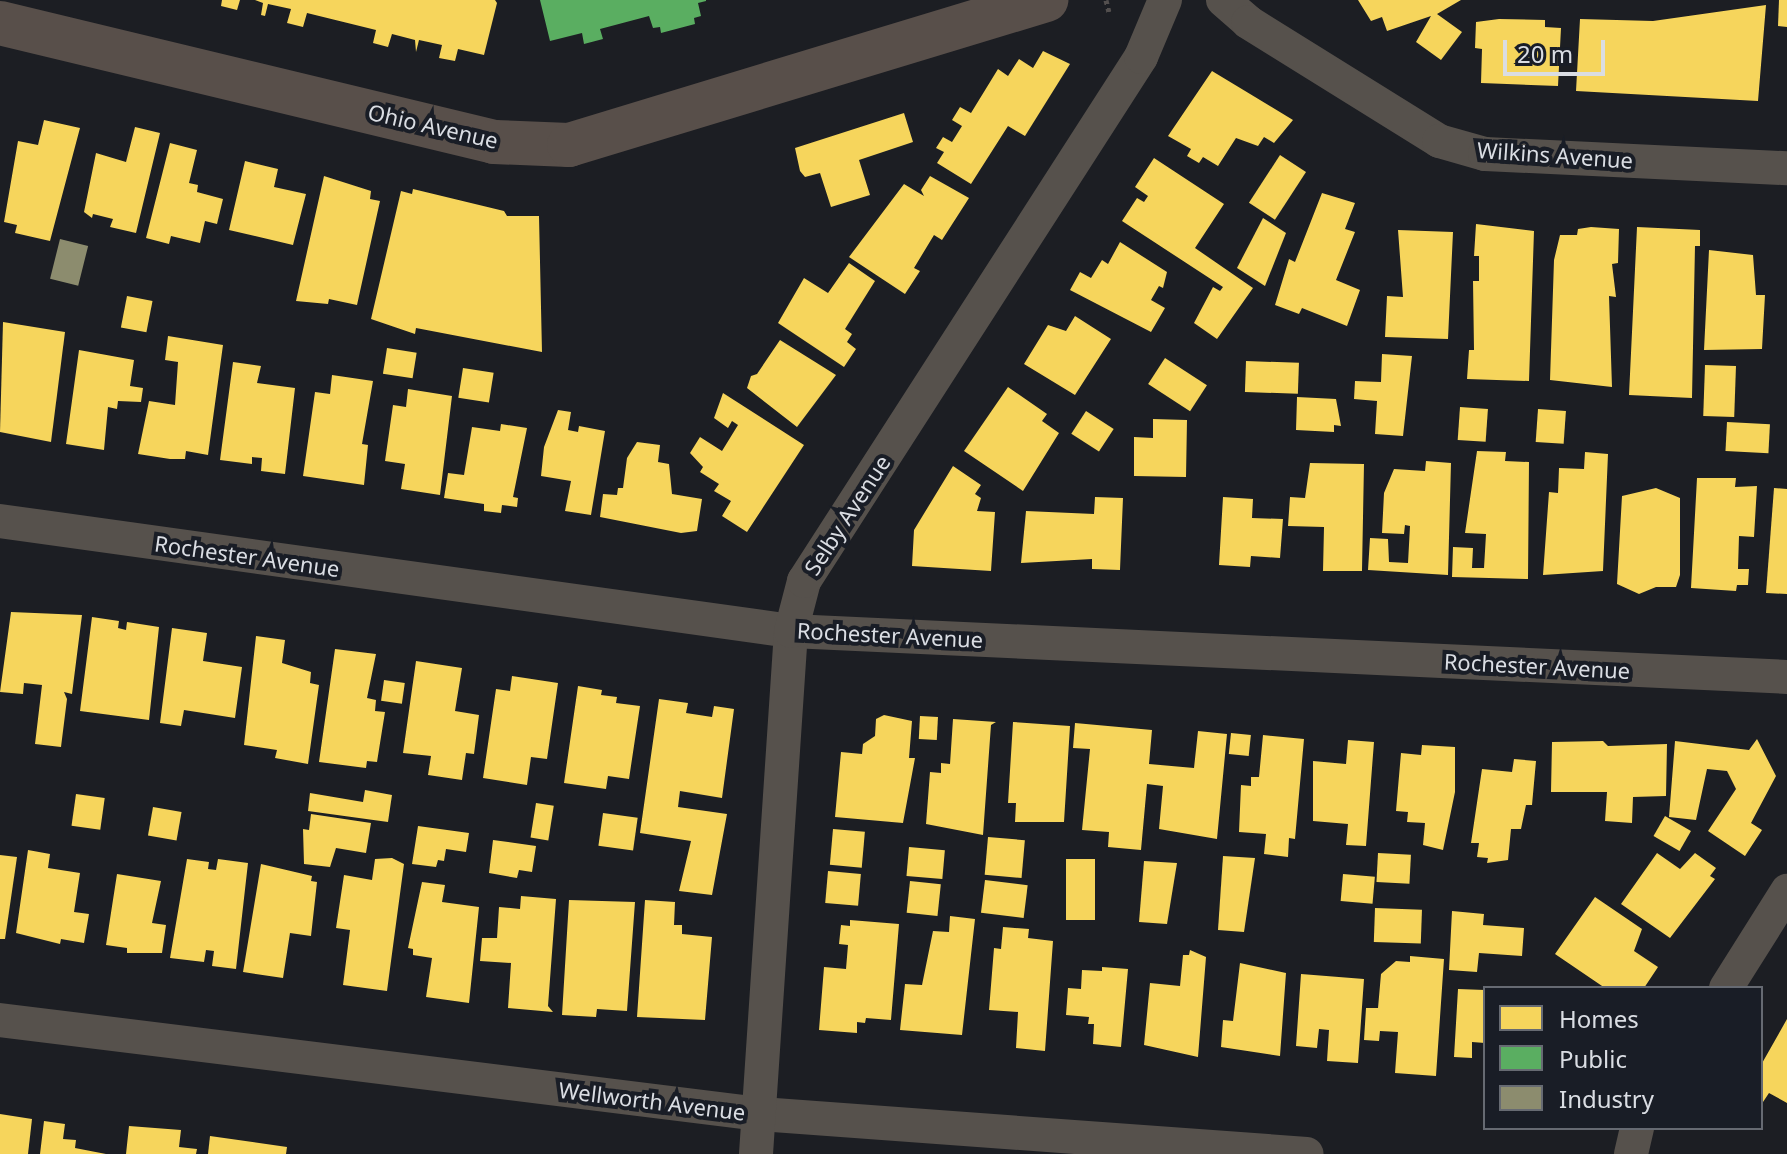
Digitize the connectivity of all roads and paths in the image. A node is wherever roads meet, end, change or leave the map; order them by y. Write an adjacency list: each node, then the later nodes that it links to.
1 (1046, 0): 6 (street, Ohio Avenue)
2 (1106, 0): 5 (path)
3 (1165, 0): 9 (street, Selby Avenue)
4 (1223, 0): 7 (street, Wilkins Avenue)
5 (1109, 12)
6 (0, 23)
7 (1787, 168)
8 (0, 521): 9 (street, Rochester Avenue)
9 (791, 631): 10 (street, Rochester Avenue); 14 (street, Selby Avenue)
10 (1787, 677)
11 (1787, 891): 12 (street)
12 (1727, 986)
13 (0, 1020): 14 (street, Wellworth Avenue)
14 (760, 1114): 16 (street, Selby Avenue); 17 (street, Wellworth Avenue)
15 (1637, 1130): 18 (street)
16 (756, 1154)
17 (1307, 1154)
18 (1631, 1154)

